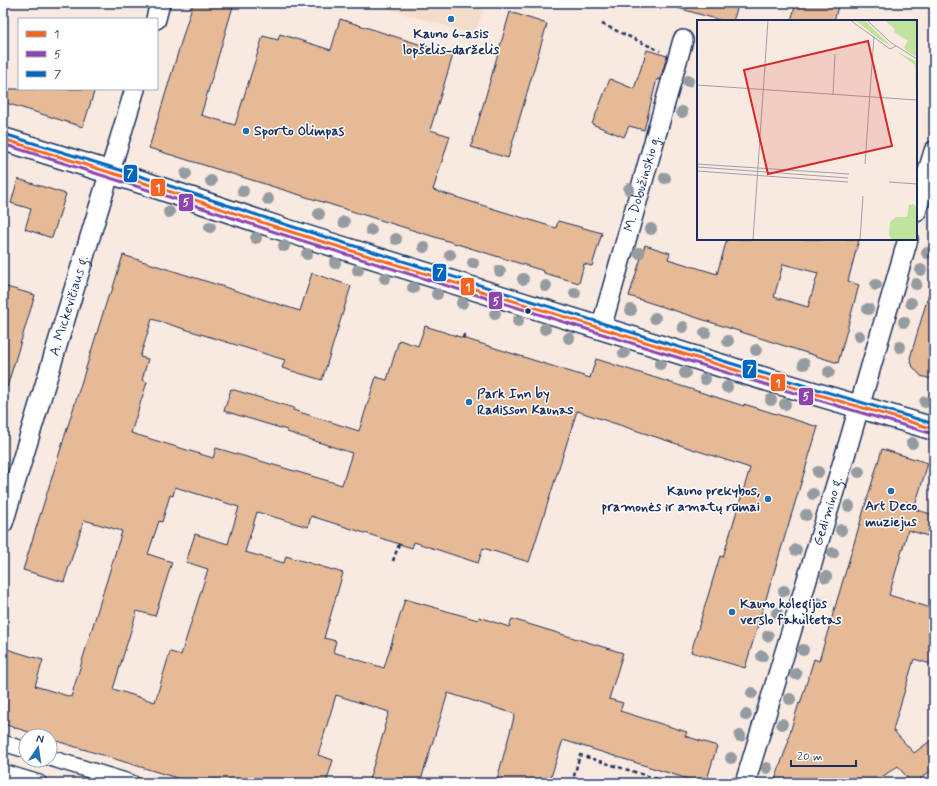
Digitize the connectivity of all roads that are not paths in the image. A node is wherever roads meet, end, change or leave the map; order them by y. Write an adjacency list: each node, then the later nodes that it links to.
1 (160, 3): 2 (street)
2 (156, 18)
3 (680, 49): 10 (street, M. Dobužinskio g.)
4 (135, 90): 7 (street, A. Mickevičiaus g.)
5 (3, 139): 7 (street)
6 (934, 151): 8 (street)
7 (110, 173): 10 (street); 13 (street, A. Mickevičiaus g.)
8 (917, 209)
9 (908, 240): 11 (street, Gedimino g.)
10 (601, 328): 11 (street)
11 (859, 406): 12 (street); 20 (street, Gedimino g.)
12 (934, 429)
13 (3, 523)
14 (3, 743): 15 (street)
15 (18, 748)
16 (58, 760): 19 (street)
17 (3, 772): 18 (street)
18 (39, 783)
19 (132, 783)
20 (745, 783)

